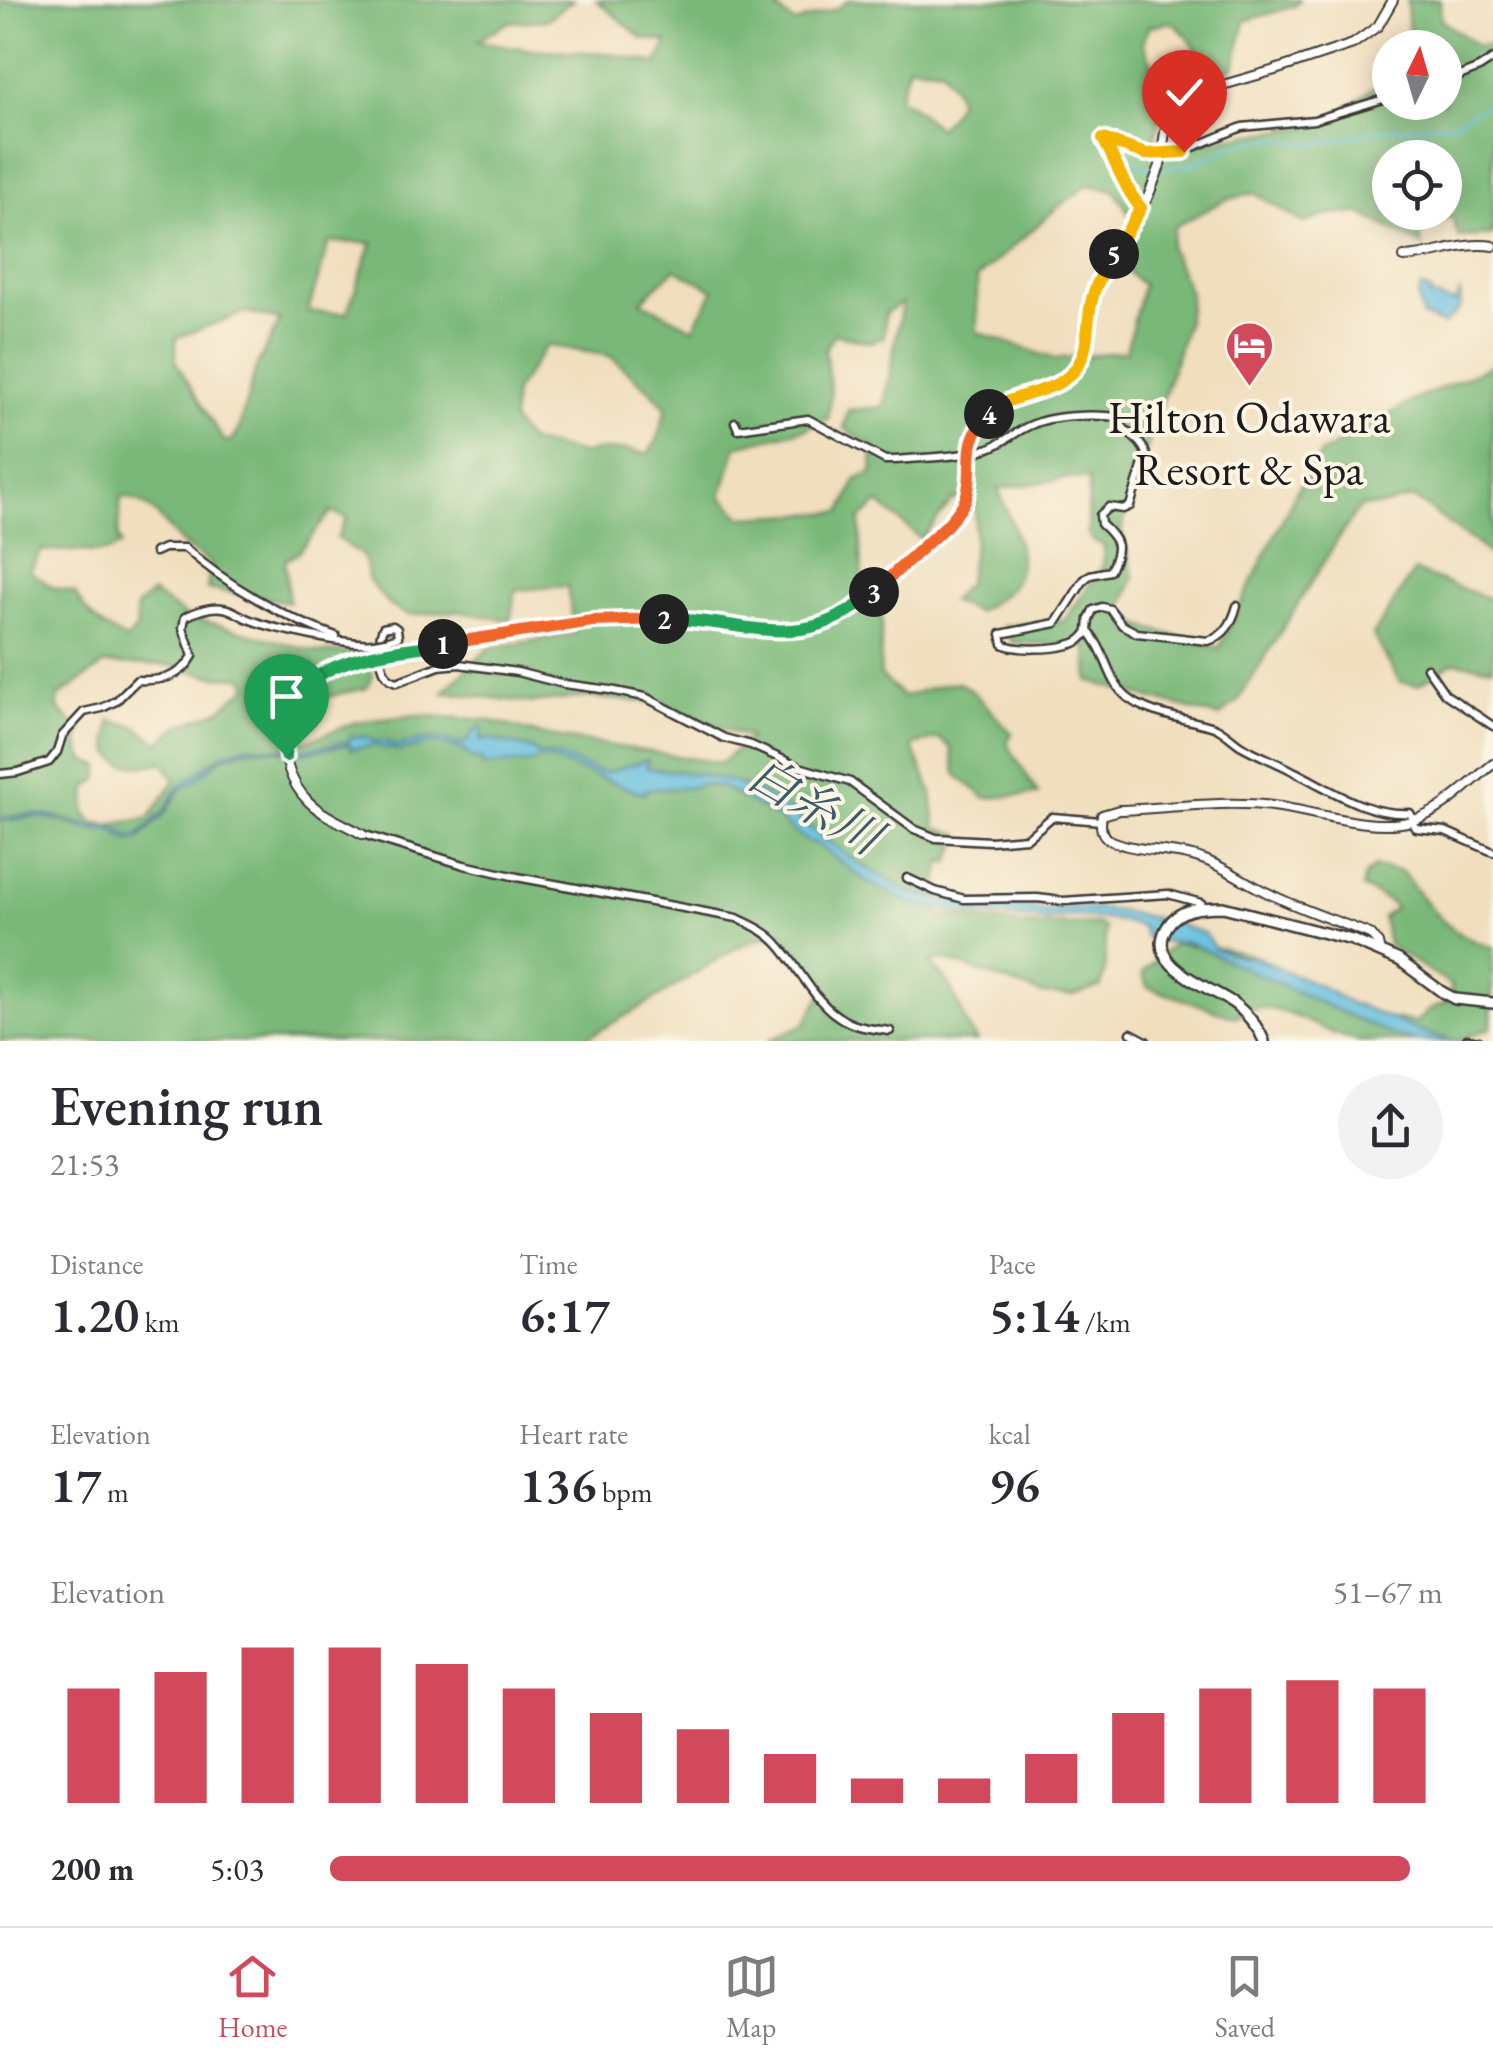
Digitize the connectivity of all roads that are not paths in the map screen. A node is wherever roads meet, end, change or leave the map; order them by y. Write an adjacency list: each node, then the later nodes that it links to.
1 (1393, 0): 5 (street, bridge)
2 (1493, 59): 3 (street)
3 (1462, 75)
4 (1372, 102): 5 (street)
5 (1141, 208): 9 (street)
6 (1493, 246): 7 (street)
7 (1404, 257)
8 (735, 422): 9 (street)
9 (970, 453): 12 (street); 14 (street)
10 (155, 552): 13 (street)
11 (1238, 606): 12 (street)
12 (1088, 631): 20 (street)
13 (346, 642): 14 (street, bridge); 18 (street)
14 (381, 653): 19 (street); 21 (street)
15 (1427, 668): 16 (street)
16 (1493, 726)
17 (1493, 764): 20 (street)
18 (0, 774)
19 (1101, 820): 20 (street); 25 (street)
20 (1413, 820): 22 (street)
21 (362, 834): 27 (street)
22 (1493, 852)
23 (906, 878): 24 (street)
24 (1204, 907): 25 (main road); 30 (main road)
25 (1380, 952): 26 (main road)
26 (1493, 1003)
27 (890, 1031)
28 (1130, 1033): 29 (street)
29 (1146, 1041)
30 (1264, 1041)
31 (1466, 1041): 32 (street)
32 (1479, 1041)

